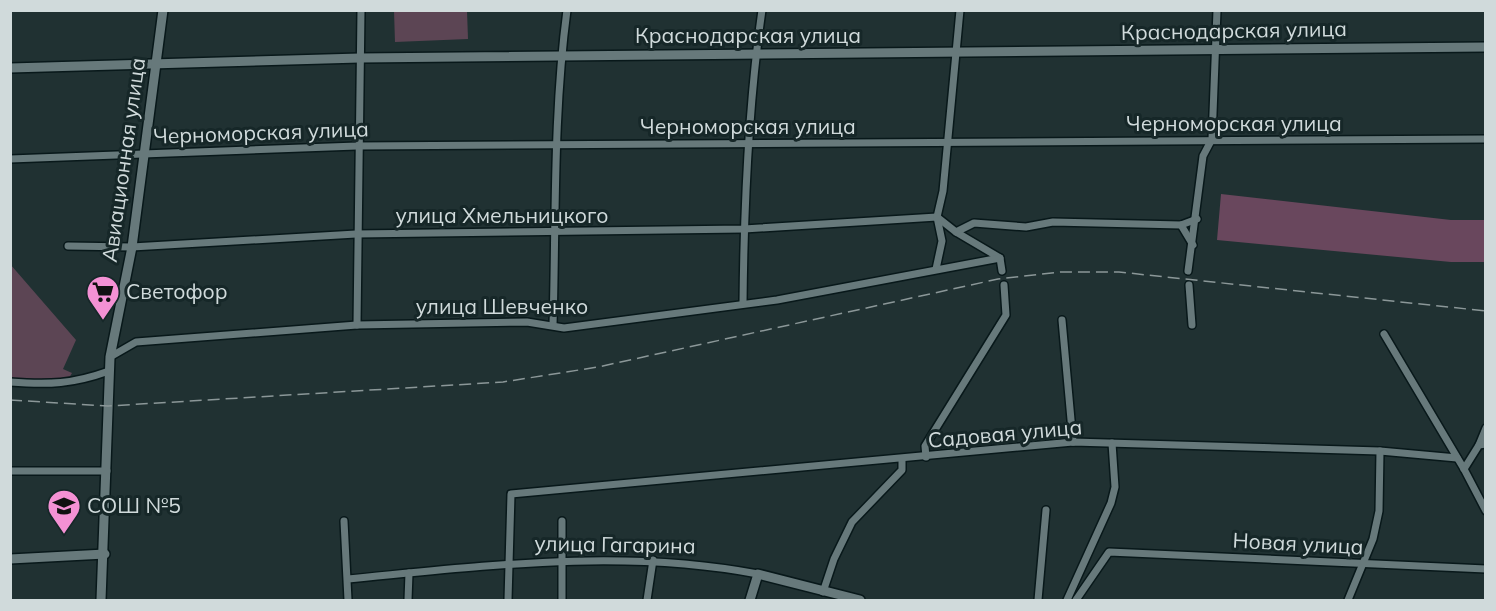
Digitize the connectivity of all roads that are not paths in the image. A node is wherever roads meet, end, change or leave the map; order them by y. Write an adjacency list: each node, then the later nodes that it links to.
1 (163, 10): 13 (street, Авиационная улица)
2 (361, 10): 12 (street)
3 (567, 10): 11 (street)
4 (762, 10): 10 (street)
5 (960, 10): 9 (street)
6 (1216, 10): 8 (street)
7 (1485, 47): 8 (street, Краснодарская улица)
8 (1215, 49): 9 (street, Краснодарская улица); 16 (street)
9 (957, 52): 10 (street, Краснодарская улица); 17 (street)
10 (756, 53): 11 (street, Краснодарская улица); 18 (street)
11 (561, 55): 12 (street, Краснодарская улица); 19 (street)
12 (360, 58): 13 (street, Краснодарская улица); 20 (street)
13 (156, 65): 14 (street, Краснодарская улица); 21 (street, Авиационная улица)
14 (10, 68)
15 (1485, 139): 16 (street, Черноморская улица)
16 (1212, 140): 17 (street, Черноморская улица); 24 (street)
17 (947, 143): 18 (street, Черноморская улица); 23 (street)
18 (749, 144): 19 (street, Черноморская улица); 26 (street)
19 (556, 145): 20 (street, Черноморская улица); 27 (street)
20 (357, 146): 21 (street, Черноморская улица); 29 (street)
21 (145, 153): 22 (street, Черноморская улица); 32 (street, Авиационная улица)
22 (10, 159)
23 (937, 217): 26 (street, улица Хмельницкого); 28 (street); 34 (street)
24 (1197, 219): 25 (street); 31 (street)
25 (1181, 225): 28 (street); 31 (street)
26 (744, 229): 27 (street, улица Хмельницкого); 39 (street)
27 (555, 232): 29 (street, улица Хмельницкого); 42 (street)
28 (956, 232): 33 (street)
29 (356, 234): 32 (street, улица Хмельницкого); 41 (street)
30 (68, 246): 32 (street, улица Хмельницкого)
31 (1193, 246): 36 (street)
32 (132, 247): 45 (street, Авиационная улица)
33 (1000, 258): 34 (street, улица Шевченко); 35 (street)
34 (936, 269): 39 (street, улица Шевченко)
35 (1002, 271)
36 (1188, 272)
37 (1004, 285): 53 (street)
38 (1189, 285): 43 (street)
39 (743, 303): 42 (street, улица Шевченко)
40 (1062, 320): 49 (street)
41 (357, 325): 42 (street, улица Шевченко); 45 (street, улица Шевченко)
42 (554, 325)
43 (1192, 325)
44 (1384, 334): 54 (street)
45 (110, 357): 46 (street, Авиационная улица)
46 (109, 372): 47 (street); 58 (street, Авиационная улица)
47 (10, 382)
48 (1485, 428): 51 (street)
49 (1074, 442): 50 (street, Садовая улица); 53 (street, Садовая улица)
50 (1112, 443): 52 (street, Садовая улица); 84 (street)
51 (1482, 445): 56 (street)
52 (1380, 451): 54 (street, Садовая улица); 68 (street)
53 (926, 457): 55 (street, Садовая улица)
54 (1456, 459): 56 (street)
55 (902, 460): 67 (street, Садовая улица); 73 (street)
56 (1464, 469): 60 (street)
57 (10, 471): 58 (street)
58 (107, 471): 63 (street, Авиационная улица)
59 (1046, 510): 83 (street)
60 (1485, 511)
61 (344, 521): 72 (street)
62 (562, 521): 65 (street)
63 (105, 554): 64 (street); 75 (street, Авиационная улица)
64 (10, 559)
65 (564, 560): 66 (street, улица Гагарина); 67 (street, улица Гагарина); 79 (street)
66 (653, 560): 71 (street, улица Гагарина); 80 (street)
67 (509, 562): 70 (street, улица Гагарина); 78 (street)
68 (1363, 564): 69 (street, Новая улица); 85 (street, Новая улица); 86 (street)
69 (1485, 569)
70 (409, 573): 72 (street, улица Гагарина); 77 (street)
71 (758, 574): 73 (street, улица Гагарина); 81 (street)
72 (348, 579): 76 (street)
73 (823, 592): 74 (street, улица Гагарина)
74 (835, 598): 82 (street, улица Гагарина)
75 (101, 600)
76 (348, 600)
77 (408, 600)
78 (508, 600)
79 (562, 600)
80 (647, 600)
81 (750, 600)
82 (860, 600)
83 (1038, 600)
84 (1067, 600)
85 (1076, 600)
86 (1348, 600)

